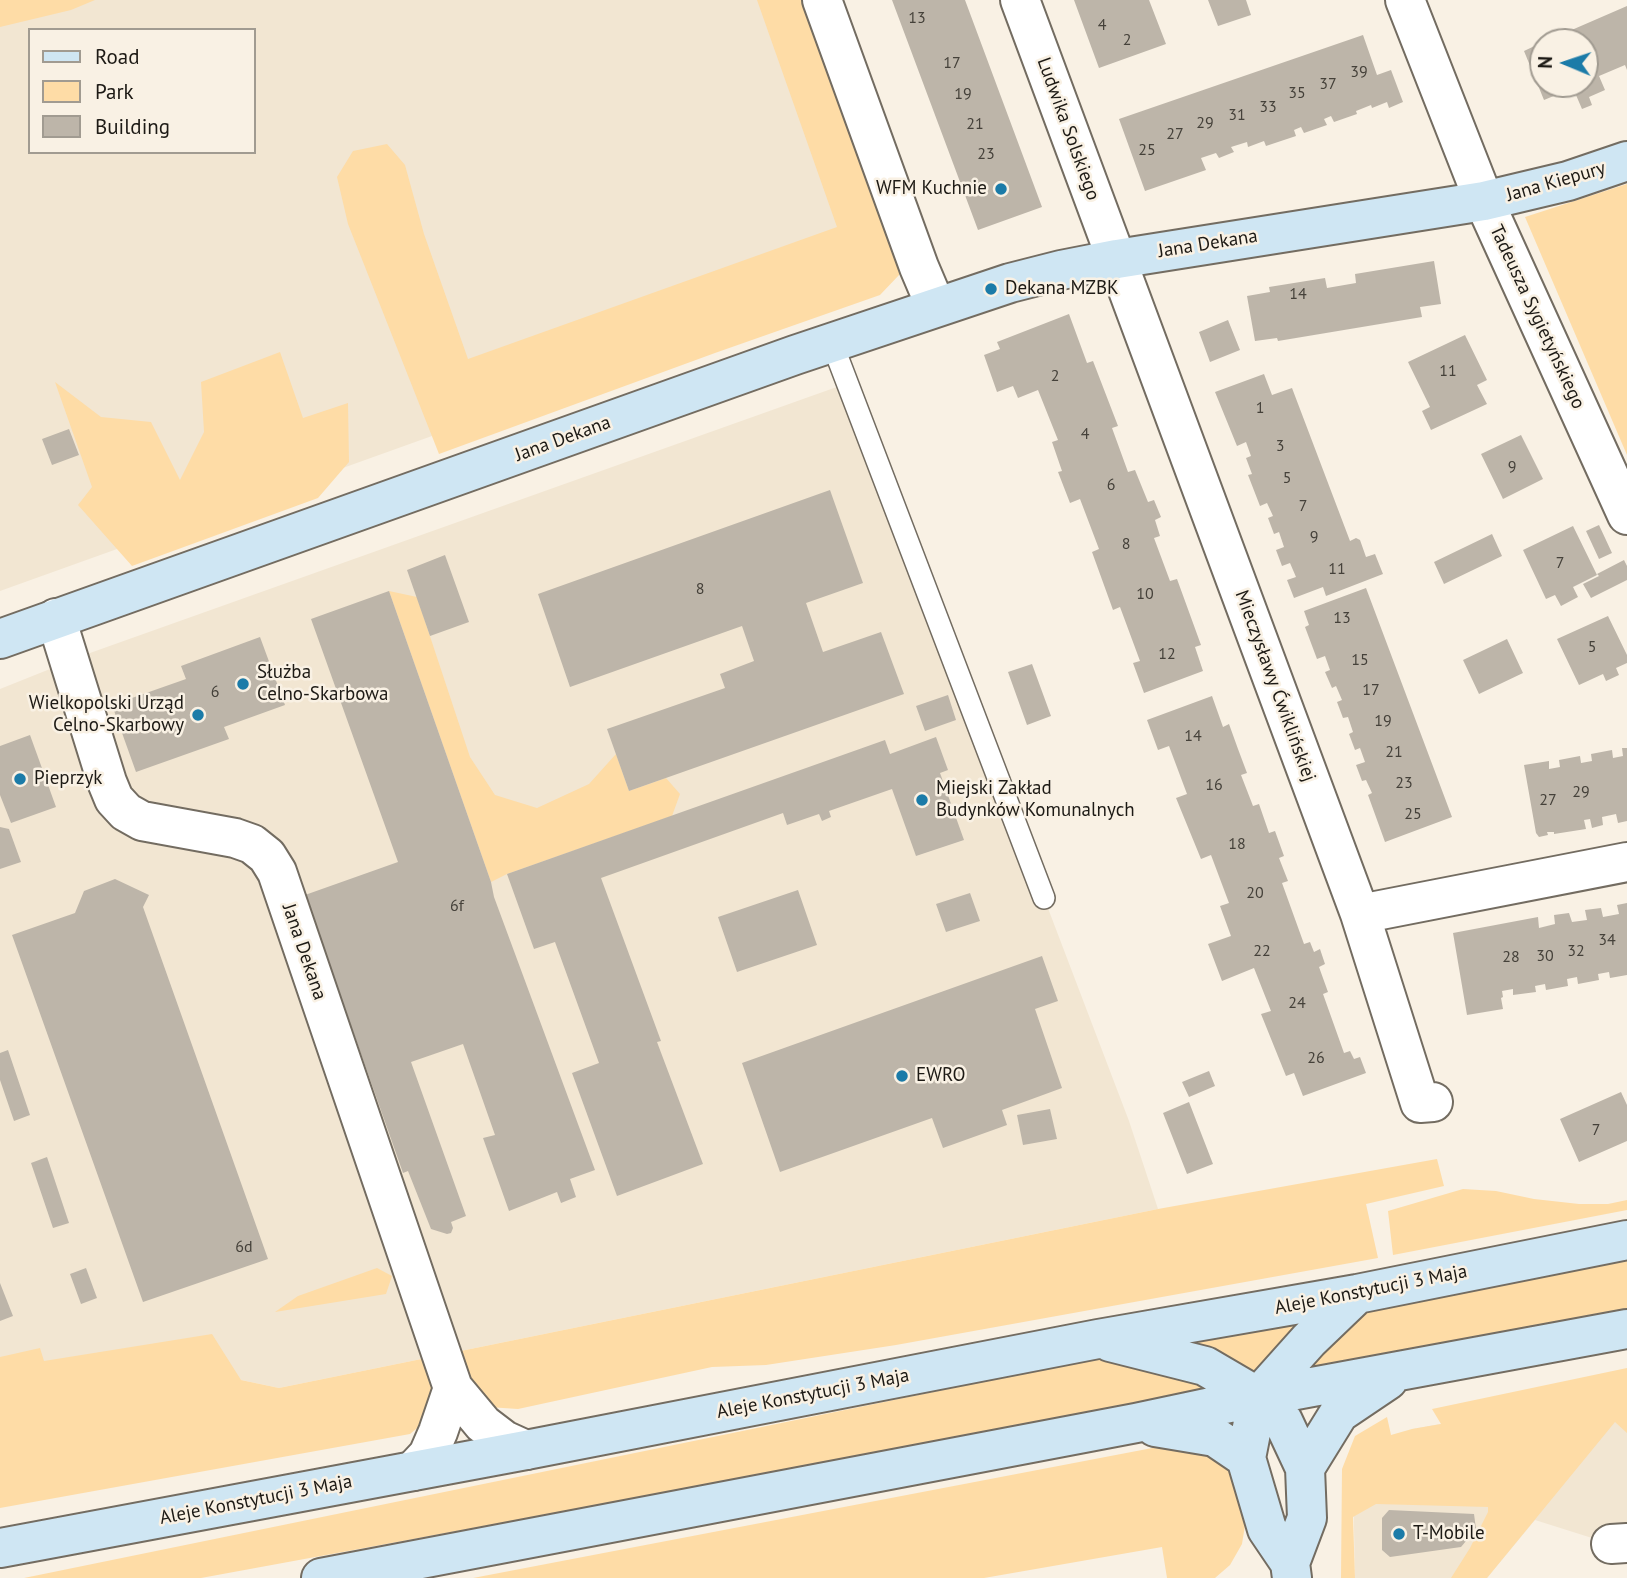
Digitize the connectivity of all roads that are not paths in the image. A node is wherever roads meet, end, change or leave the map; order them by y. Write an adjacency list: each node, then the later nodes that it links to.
1 (822, 0): 7 (street)
2 (1020, 0): 6 (street, Ludwika Solskiego)
3 (1405, 0): 5 (street, Tadeusza Sygietyńskiego)
4 (1627, 161): 5 (main road, Jana Kiepury)
5 (1484, 201): 6 (main road, Jana Dekana); 9 (street, Tadeusza Sygietyńskiego)
6 (1117, 258): 7 (main road, Jana Dekana); 14 (street, Mieczysławy Ćwiklińskiej)
7 (936, 307): 8 (main road, Jana Dekana)
8 (832, 343): 10 (main road, Jana Dekana); 13 (lane)
9 (1627, 515)
10 (56, 618): 11 (main road, Jana Dekana); 21 (street, Jana Dekana)
11 (0, 639)
12 (1627, 862): 14 (street)
13 (1044, 898)
14 (1360, 914): 15 (street, Mieczysławy Ćwiklińskiej)
15 (1433, 1102)
16 (1627, 1240): 17 (main road, Aleje Konstytucji 3 Maja)
17 (1357, 1294): 19 (main road, Aleje Konstytucji 3 Maja); 22 (main road)
18 (1627, 1329): 20 (main road)
19 (1098, 1339): 22 (main road); 24 (main road, Aleje Konstytucji 3 Maja)
20 (1401, 1372): 22 (main road); 26 (main road)
21 (453, 1388): 24 (street, Jana Dekana); 27 (street)
22 (1258, 1397): 23 (main road); 25 (main road); 26 (main road)
23 (1136, 1423): 25 (main road); 30 (main road)
24 (526, 1450): 27 (main road, Aleje Konstytucji 3 Maja)
25 (1246, 1458): 29 (main road)
26 (1305, 1468): 29 (main road)
27 (413, 1471): 28 (main road, Aleje Konstytucji 3 Maja)
28 (0, 1548)
29 (1291, 1571)
30 (321, 1578)

